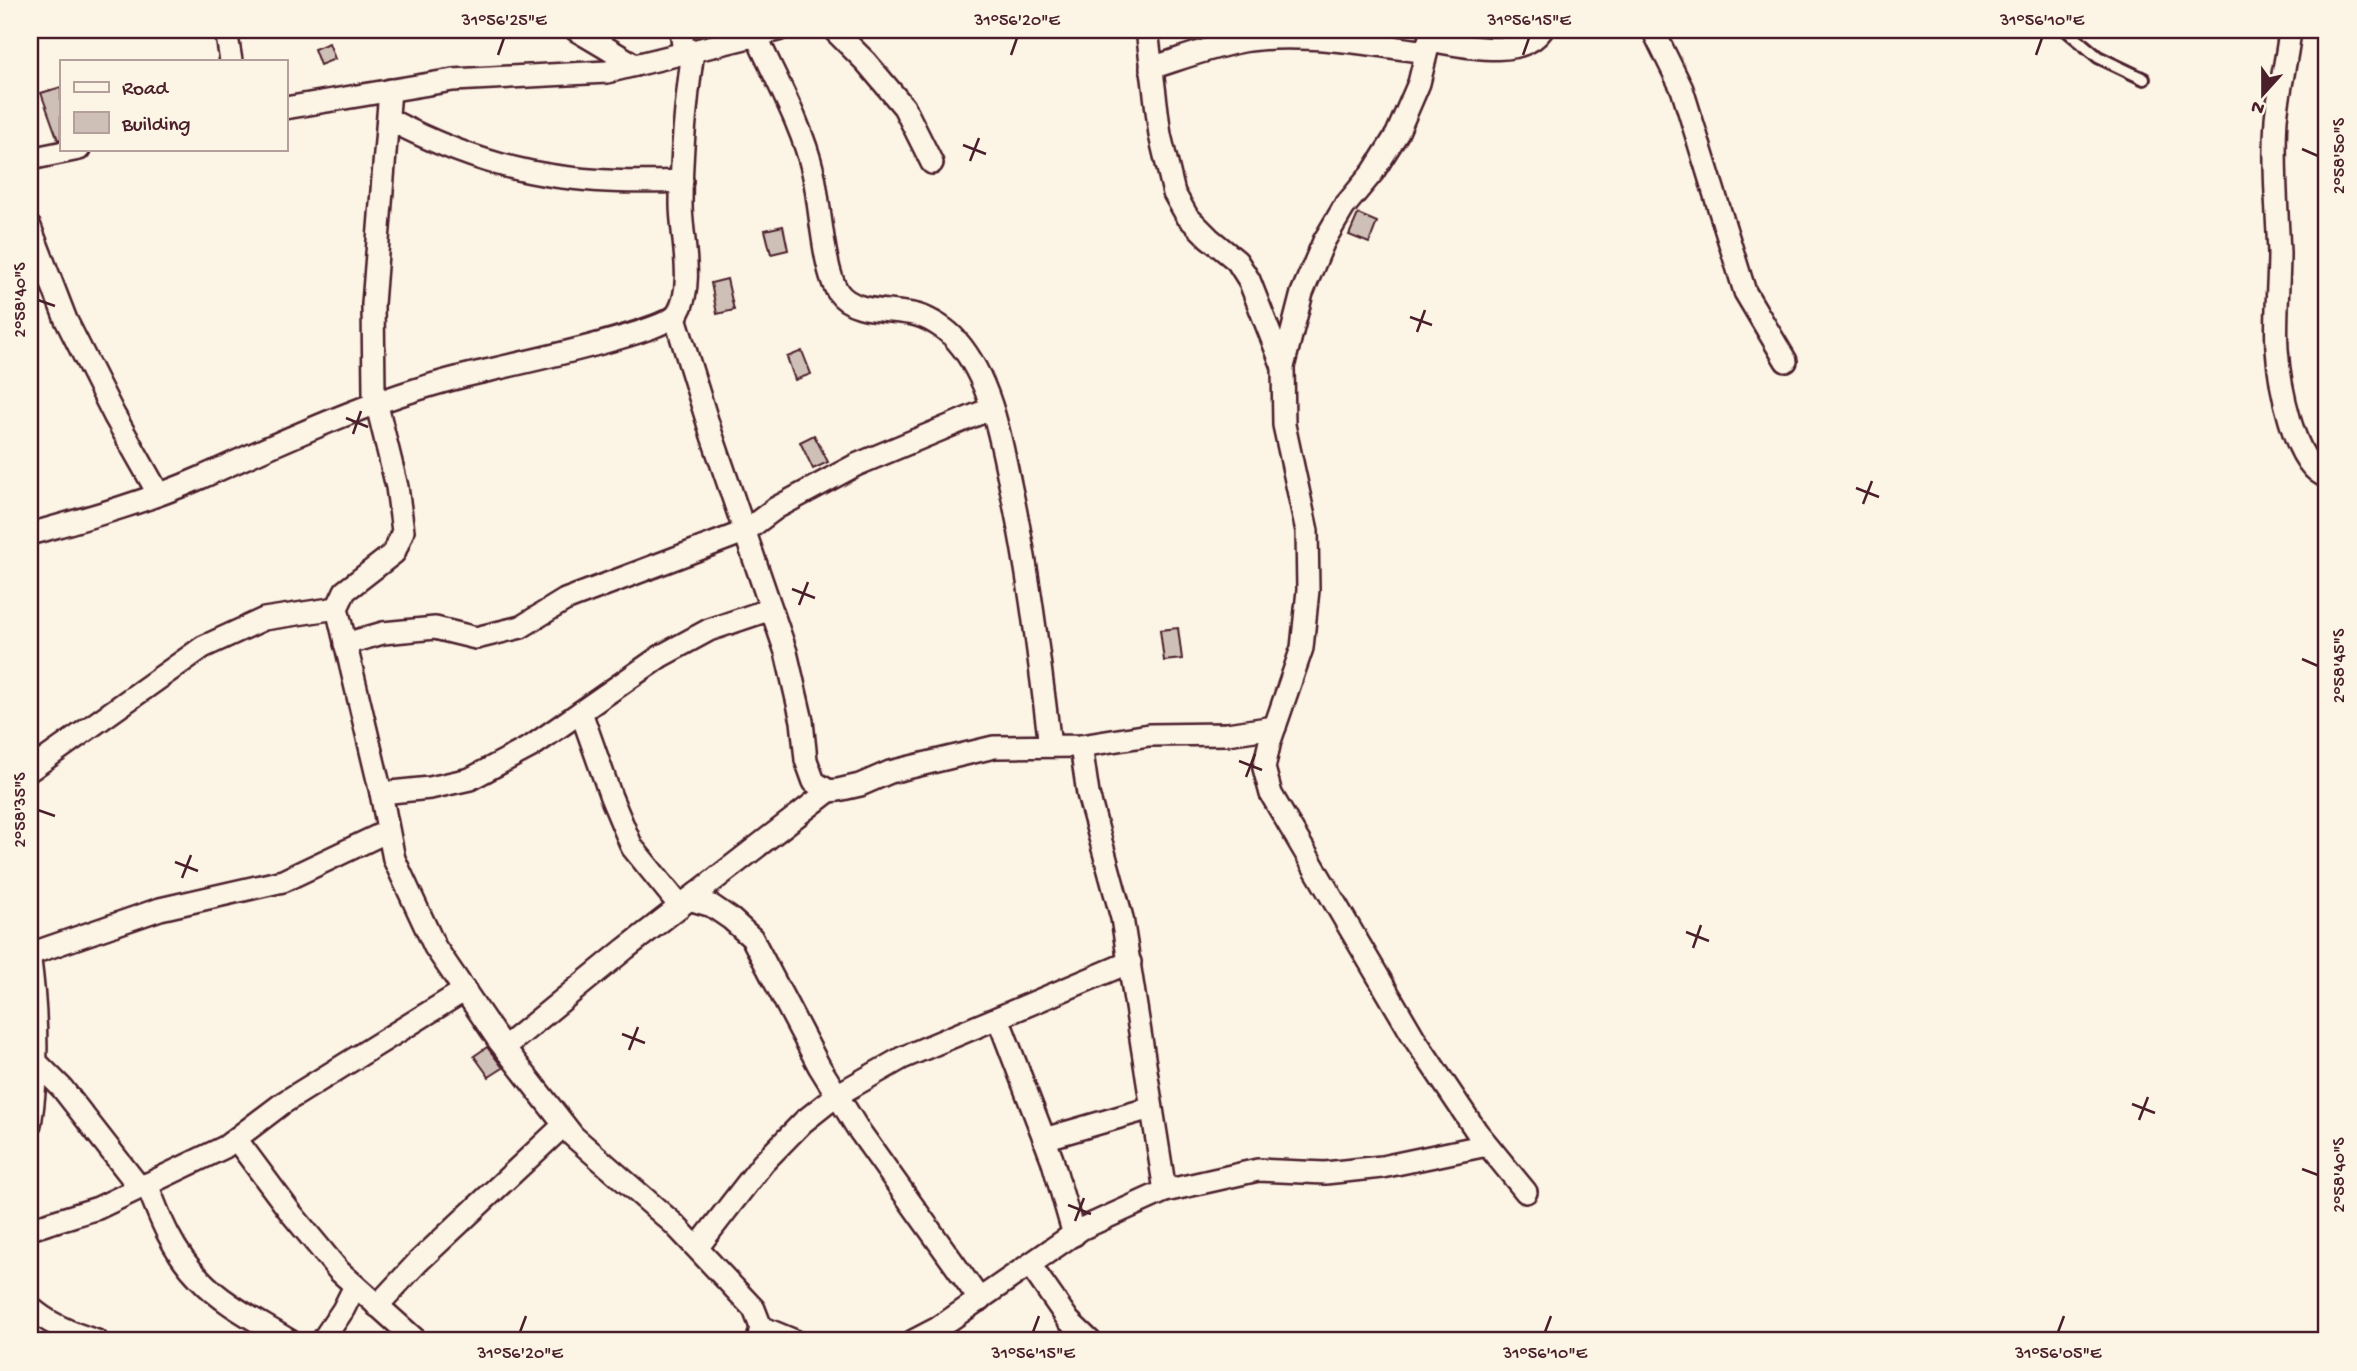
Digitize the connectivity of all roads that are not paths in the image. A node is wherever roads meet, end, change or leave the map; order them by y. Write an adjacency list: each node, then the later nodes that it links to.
1 (226, 30): 14 (street)
2 (576, 30): 15 (street)
3 (681, 30): 13 (street)
4 (778, 30): 11 (street)
5 (834, 30): 23 (street)
6 (1147, 30): 16 (street)
7 (1542, 30): 12 (street)
8 (1653, 30): 27 (street)
9 (2066, 30): 17 (lane)
10 (2290, 30): 31 (street)
11 (756, 35): 13 (street); 30 (street)
12 (1429, 40): 16 (street); 28 (street)
13 (688, 52): 15 (street); 24 (street)
14 (231, 60)
15 (635, 65): 18 (street)
16 (1151, 68): 28 (street)
17 (2144, 79)
18 (390, 90): 19 (street); 20 (street)
19 (287, 108)
20 (388, 119): 24 (street); 29 (street)
21 (74, 150): 22 (street)
22 (30, 159)
23 (932, 163)
24 (682, 181): 26 (street)
25 (30, 227): 32 (street)
26 (675, 317): 29 (street); 33 (street)
27 (1786, 361)
28 (1283, 367): 39 (street)
29 (377, 404): 32 (street); 35 (street)
30 (990, 409): 33 (street); 40 (street)
31 (2327, 477)
32 (158, 493): 34 (street)
33 (744, 532): 36 (street); 37 (street)
34 (30, 534)
35 (337, 608): 37 (street); 42 (street)
36 (771, 609): 38 (street); 43 (street)
37 (345, 644): 44 (street)
38 (581, 712): 44 (street); 46 (street)
39 (1275, 727): 41 (street); 60 (street)
40 (1050, 746): 41 (street); 43 (street)
41 (1081, 746): 49 (street)
42 (30, 770)
43 (829, 791): 46 (street)
44 (381, 793): 45 (street)
45 (388, 831): 47 (street); 50 (street)
46 (685, 902): 52 (street); 54 (street)
47 (30, 954)
48 (30, 960): 53 (street)
49 (1130, 962): 51 (street); 55 (street)
50 (465, 990): 52 (street); 58 (street)
51 (998, 1018): 54 (street); 59 (street)
52 (505, 1047): 57 (street)
53 (36, 1062): 56 (street); 61 (street)
54 (837, 1095): 66 (street); 69 (street)
55 (1151, 1108): 59 (street); 62 (street)
56 (30, 1125)
57 (564, 1125): 66 (street); 70 (street)
58 (236, 1139): 61 (street); 68 (street)
59 (1044, 1139): 65 (street)
60 (1487, 1145): 62 (street); 63 (street)
61 (143, 1186): 64 (street); 74 (street)
62 (1165, 1191): 65 (street)
63 (1526, 1192)
64 (30, 1229)
65 (1074, 1235): 67 (street)
66 (697, 1248): 72 (street)
67 (1030, 1265): 69 (street); 79 (street)
68 (355, 1286): 70 (street); 75 (street)
69 (979, 1300): 78 (street)
70 (377, 1306): 76 (street)
71 (30, 1307): 73 (street)
72 (759, 1334): 77 (street)
73 (97, 1341)
74 (290, 1341)
75 (322, 1341)
76 (417, 1341)
77 (796, 1341)
78 (913, 1341)
79 (1090, 1341)

